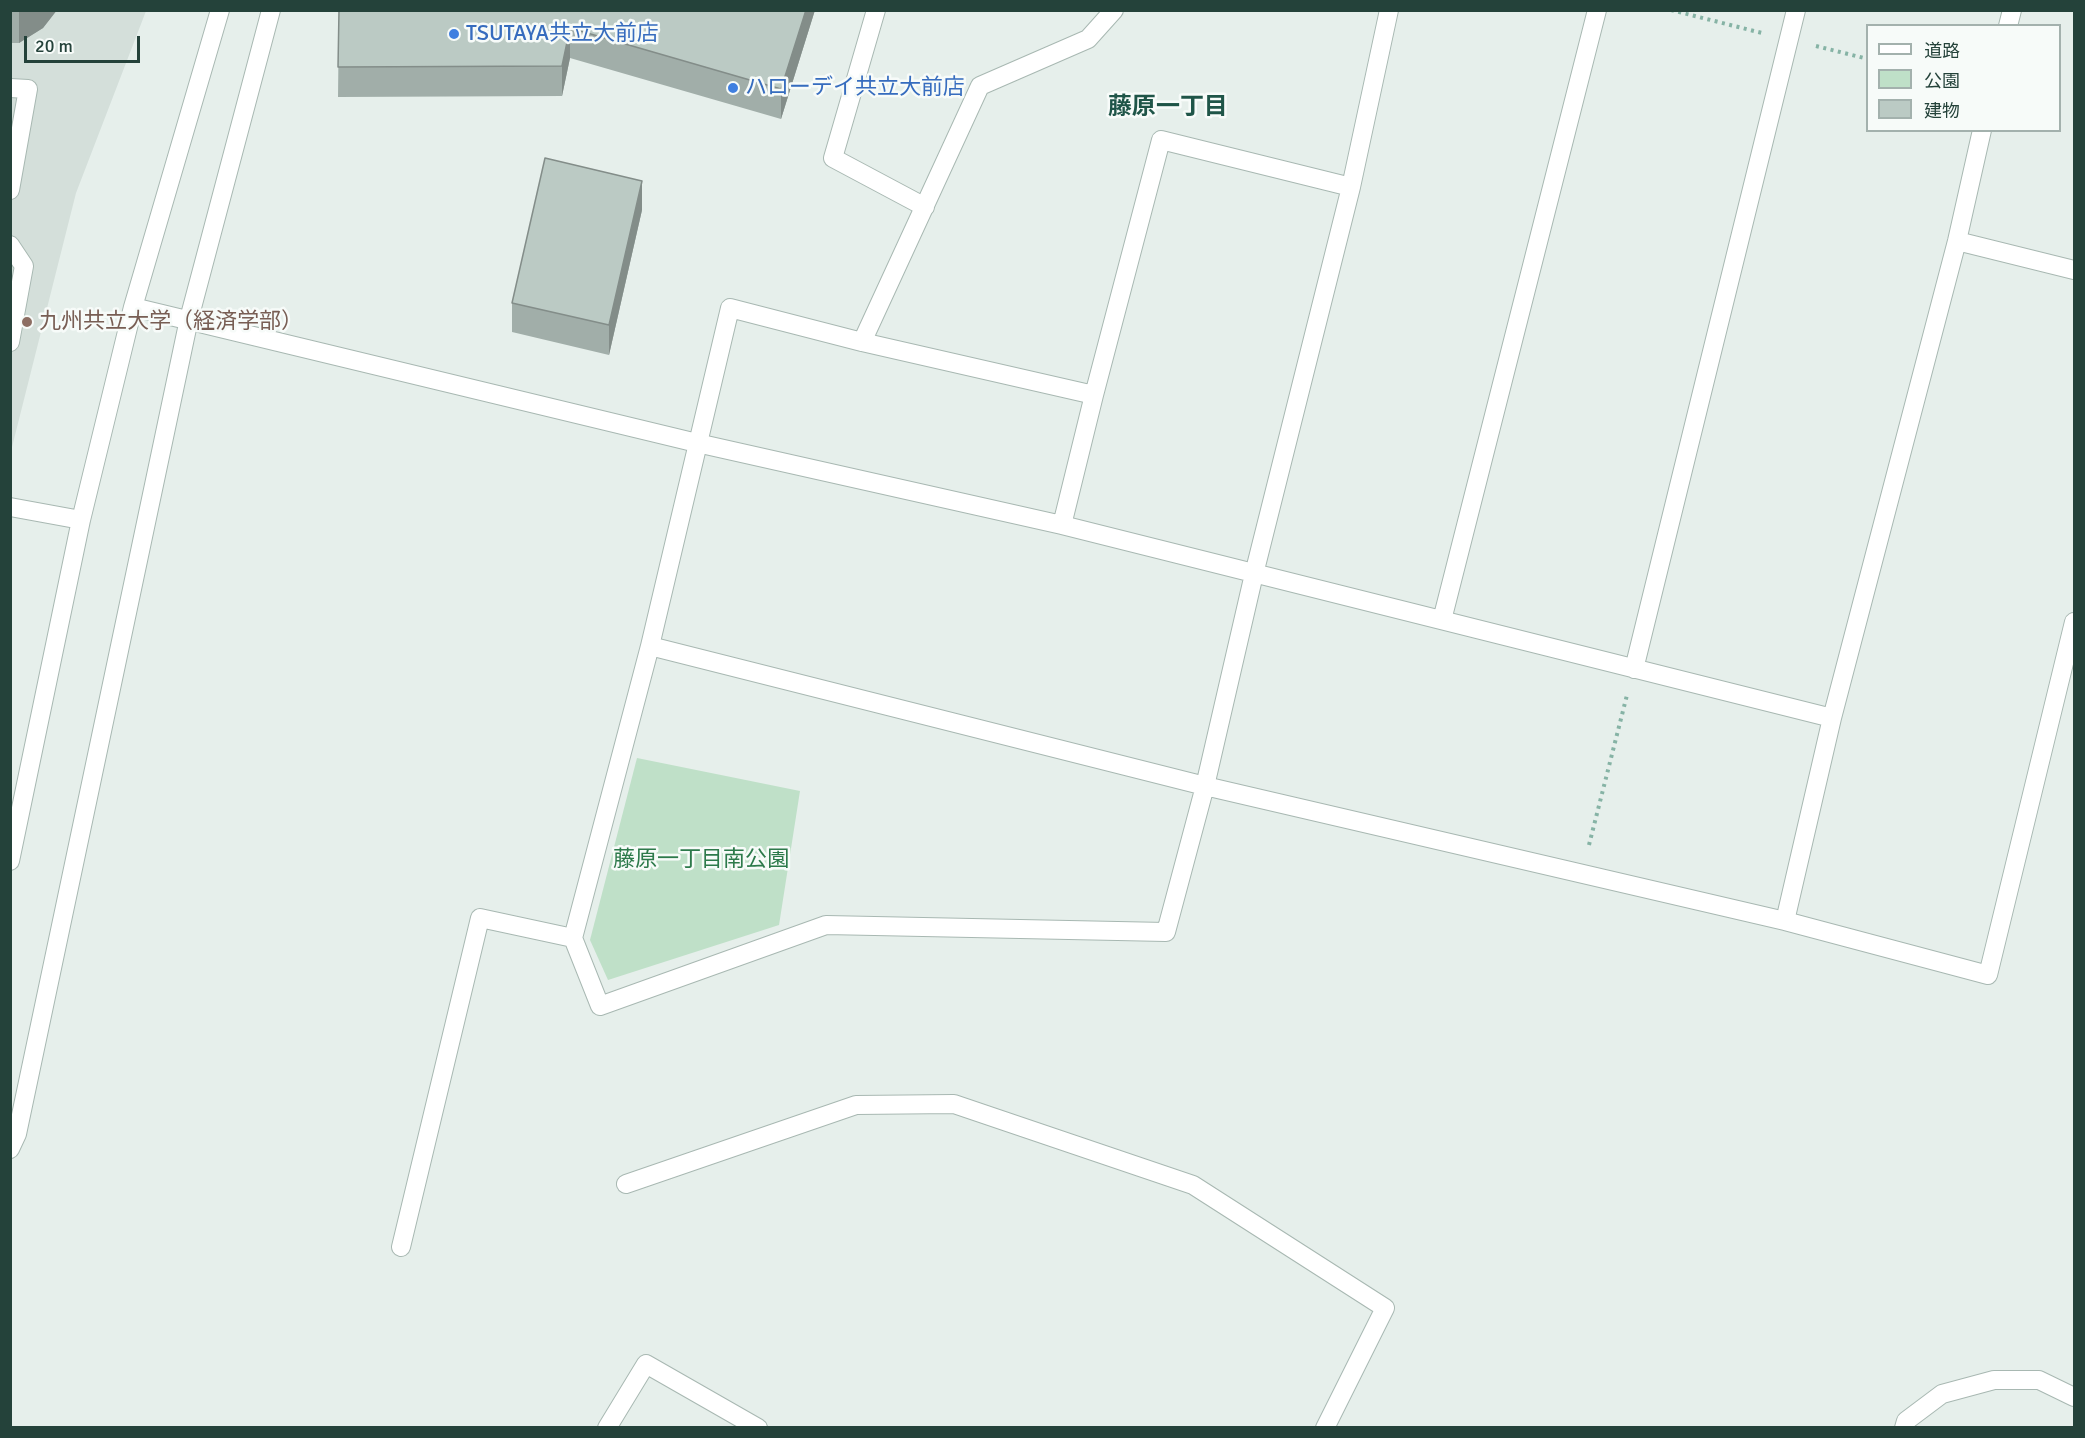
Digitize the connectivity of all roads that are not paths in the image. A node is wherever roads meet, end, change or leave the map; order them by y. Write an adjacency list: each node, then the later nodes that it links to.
1 (220, 10): 16 (street)
2 (271, 10): 17 (street)
3 (876, 10): 12 (street)
4 (1114, 10): 12 (street)
5 (1389, 10): 10 (street)
6 (1597, 10): 26 (street)
7 (1796, 10): 29 (street)
8 (10, 88): 11 (street)
9 (1982, 132): 13 (street)
10 (1351, 187): 20 (street); 25 (street)
11 (10, 190)
12 (925, 207): 19 (street)
13 (1957, 241): 15 (street); 30 (street)
14 (10, 245): 18 (street)
15 (2074, 270)
16 (132, 307): 17 (street); 23 (street)
17 (189, 319): 21 (street); 35 (street)
18 (10, 342)
19 (862, 342): 20 (street); 21 (street)
20 (1094, 395): 24 (street)
21 (697, 443): 24 (street); 28 (street)
22 (10, 507): 23 (street)
23 (81, 520): 32 (street)
24 (1062, 525): 25 (street)
25 (1254, 574): 26 (street); 31 (street)
26 (1442, 620): 29 (street)
27 (2074, 622): 33 (street)
28 (650, 646): 31 (street); 34 (street)
29 (1634, 669): 30 (street)
30 (1832, 718): 33 (street)
31 (1205, 786): 33 (street); 34 (street)
32 (10, 861)
33 (1785, 921)
34 (573, 938): 37 (street)
35 (10, 1149)
36 (626, 1184): 41 (street)
37 (401, 1247)
38 (2074, 1397): 42 (street)
39 (607, 1428): 40 (street)
40 (758, 1428)
41 (1325, 1428)
42 (1904, 1428)

